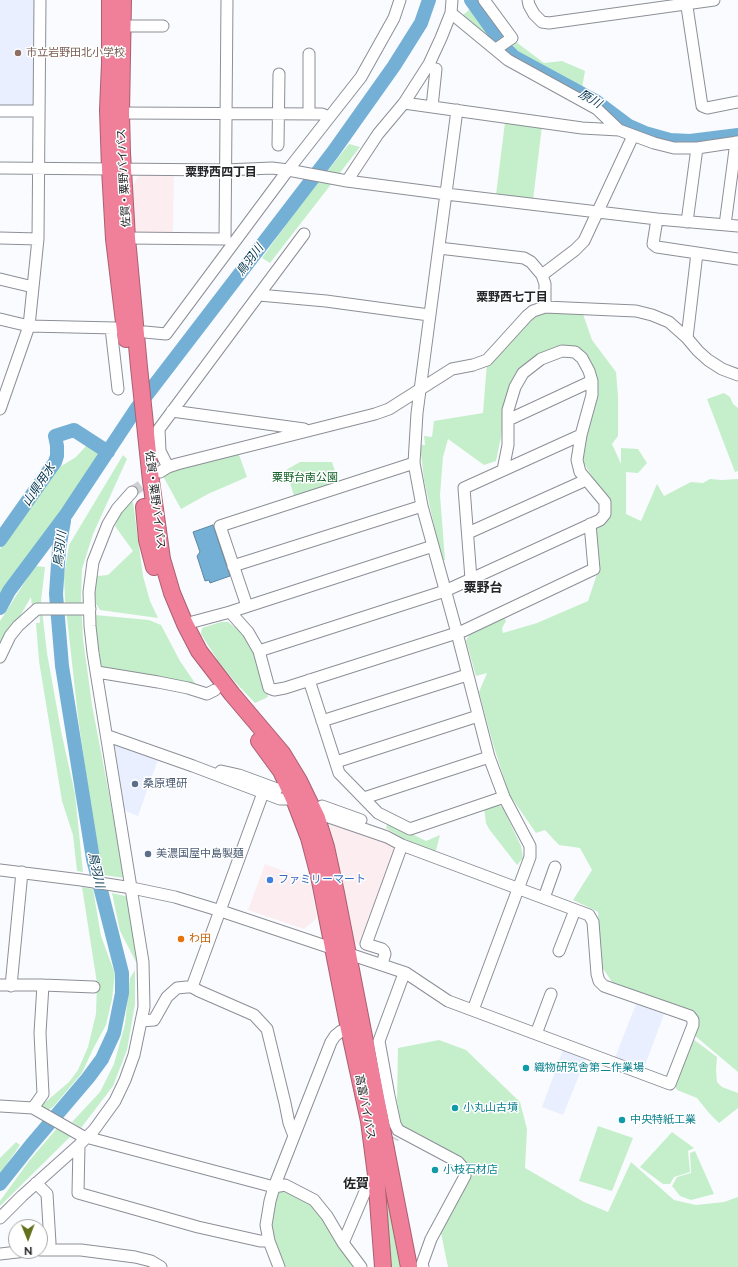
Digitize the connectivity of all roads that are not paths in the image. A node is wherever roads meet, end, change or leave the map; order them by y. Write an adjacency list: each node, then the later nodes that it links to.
1 (40, 0): 23 (street)
2 (110, 0): 36 (highway, 佐賀・粟野バイパス)
3 (123, 0): 12 (highway, 佐賀・粟野バイパス)
4 (227, 0): 25 (street)
5 (400, 0): 28 (street)
6 (452, 0): 11 (street)
7 (484, 0): 14 (street)
8 (528, 0): 10 (street)
9 (714, 0): 10 (street)
10 (686, 2): 18 (street)
11 (451, 13): 14 (street); 19 (street)
12 (122, 26): 13 (street); 24 (highway, 佐賀・粟野バイパス)
13 (163, 26)
14 (501, 46): 29 (street)
15 (309, 54): 27 (street)
16 (436, 69): 20 (street)
17 (279, 74): 26 (street)
18 (738, 102)
19 (404, 103): 20 (street); 39 (street)
20 (432, 107): 21 (street)
21 (457, 110): 29 (street); 40 (street)
22 (0, 111): 23 (street)
23 (38, 111): 35 (street)
24 (121, 113): 25 (street); 36 (highway, 佐賀・粟野バイパス)
25 (226, 113): 26 (street); 37 (street)
26 (280, 113): 27 (street); 32 (street)
27 (309, 114): 28 (street)
28 (329, 117): 38 (street)
29 (619, 130): 30 (street)
30 (633, 136): 33 (street); 41 (street)
31 (737, 142): 33 (street); 44 (street)
32 (278, 145)
33 (696, 148): 43 (street)
34 (0, 168): 35 (street)
35 (39, 168): 36 (street); 49 (street)
36 (116, 169): 37 (street); 48 (highway, 佐賀・粟野バイパス); 68 (highway, 佐賀・粟野バイパス)
37 (225, 170): 38 (street); 50 (street)
38 (290, 170): 39 (street); 52 (street)
39 (344, 180): 40 (street)
40 (446, 194): 41 (street); 51 (street)
41 (597, 213): 42 (street); 55 (street)
42 (657, 219): 43 (street); 53 (street)
43 (687, 222): 44 (street)
44 (725, 225): 45 (street)
45 (738, 226)
46 (304, 234): 58 (street)
47 (0, 238): 49 (street)
48 (127, 238): 50 (street); 89 (highway, 佐賀・粟野バイパス)
49 (38, 239): 57 (street)
50 (225, 239): 52 (street)
51 (439, 248): 55 (street); 60 (street)
52 (229, 250): 63 (street)
53 (698, 253): 54 (street); 64 (street)
54 (738, 258)
55 (542, 275): 59 (street)
56 (0, 279): 57 (street)
57 (33, 287): 62 (street)
58 (259, 295): 60 (street); 71 (street)
59 (545, 307): 64 (street); 69 (street)
60 (430, 315): 69 (street)
61 (0, 318): 62 (street)
62 (29, 326): 67 (street); 68 (street)
63 (145, 332)
64 (687, 338): 65 (street)
65 (738, 375)
66 (592, 381): 72 (street); 72 (street); 74 (street)
67 (5, 384): 70 (street)
68 (124, 385): 96 (highway, 佐賀・粟野バイパス)
69 (421, 389): 73 (street); 75 (street)
70 (0, 409)
71 (172, 411): 73 (street); 73 (street)
72 (508, 420): 76 (street)
73 (311, 430)
74 (581, 435): 76 (street); 77 (street)
75 (414, 463): 79 (street); 83 (street)
76 (503, 470): 81 (street)
77 (586, 480): 80 (street); 81 (street)
78 (132, 492): 87 (street)
79 (422, 506): 82 (street); 83 (street)
80 (590, 524): 84 (street); 90 (street)
81 (468, 534): 84 (street)
82 (433, 546): 85 (street); 86 (street)
83 (233, 566): 86 (street)
84 (471, 579): 85 (street)
85 (445, 591): 90 (street); 91 (street)
86 (247, 606): 88 (street)
87 (86, 609): 92 (street); 93 (street)
88 (230, 612): 89 (street); 91 (street)
89 (185, 624): 108 (highway, 佐賀・粟野バイパス)
90 (457, 633): 94 (street); 95 (street)
91 (259, 651): 95 (street)
92 (1, 654)
93 (97, 672): 96 (street); 99 (street)
94 (467, 675): 97 (street); 98 (street)
95 (309, 680): 98 (street)
96 (215, 690): 107 (highway, 佐賀・粟野バイパス)
97 (478, 716): 100 (street); 101 (street)
98 (322, 721): 101 (street)
99 (108, 736): 102 (street); 113 (street)
100 (489, 757): 105 (street); 106 (street)
101 (336, 762): 106 (street)
102 (211, 773): 103 (street); 104 (street)
103 (277, 789)
104 (263, 793): 107 (street); 117 (street)
105 (504, 797): 106 (street); 114 (street)
106 (364, 798)
107 (294, 799): 118 (highway, 佐賀・粟野バイパス)
108 (319, 812): 109 (street); 118 (highway, 佐賀・粟野バイパス)
109 (402, 844): 114 (street); 120 (street)
110 (555, 867): 115 (street)
111 (0, 870): 112 (street)
112 (22, 872): 113 (street); 123 (street)
113 (130, 888): 117 (street); 128 (street)
114 (518, 888): 115 (street); 127 (street)
115 (544, 898): 116 (street)
116 (575, 910): 119 (street); 130 (street)
117 (220, 911): 118 (street); 125 (street)
118 (340, 951): 120 (street); 129 (highway, 高富バイパス); 147 (highway, 高富バイパス)
119 (559, 951)
120 (382, 964): 121 (street)
121 (406, 973): 127 (street); 148 (street)
122 (43, 985): 123 (street); 124 (street); 132 (street)
123 (6, 986)
124 (94, 987)
125 (192, 987): 128 (street); 133 (street)
126 (551, 994): 130 (street)
127 (473, 1010): 130 (street)
128 (141, 1021): 134 (street)
129 (349, 1029): 133 (street); 146 (highway, 高富バイパス)
130 (536, 1034)
131 (0, 1106): 132 (street)
132 (37, 1110): 134 (street)
133 (294, 1136): 136 (street)
134 (82, 1140): 135 (street); 136 (street); 139 (street)
135 (36, 1183): 138 (street); 140 (street)
136 (274, 1187): 139 (street); 141 (street)
137 (367, 1187): 141 (street)
138 (0, 1218)
139 (269, 1241): 144 (street)
140 (50, 1243)
141 (343, 1243): 145 (street)
142 (48, 1250): 143 (street)
143 (161, 1267)
144 (280, 1267)
145 (361, 1267)
146 (383, 1267)
147 (409, 1267)
148 (423, 1267)

